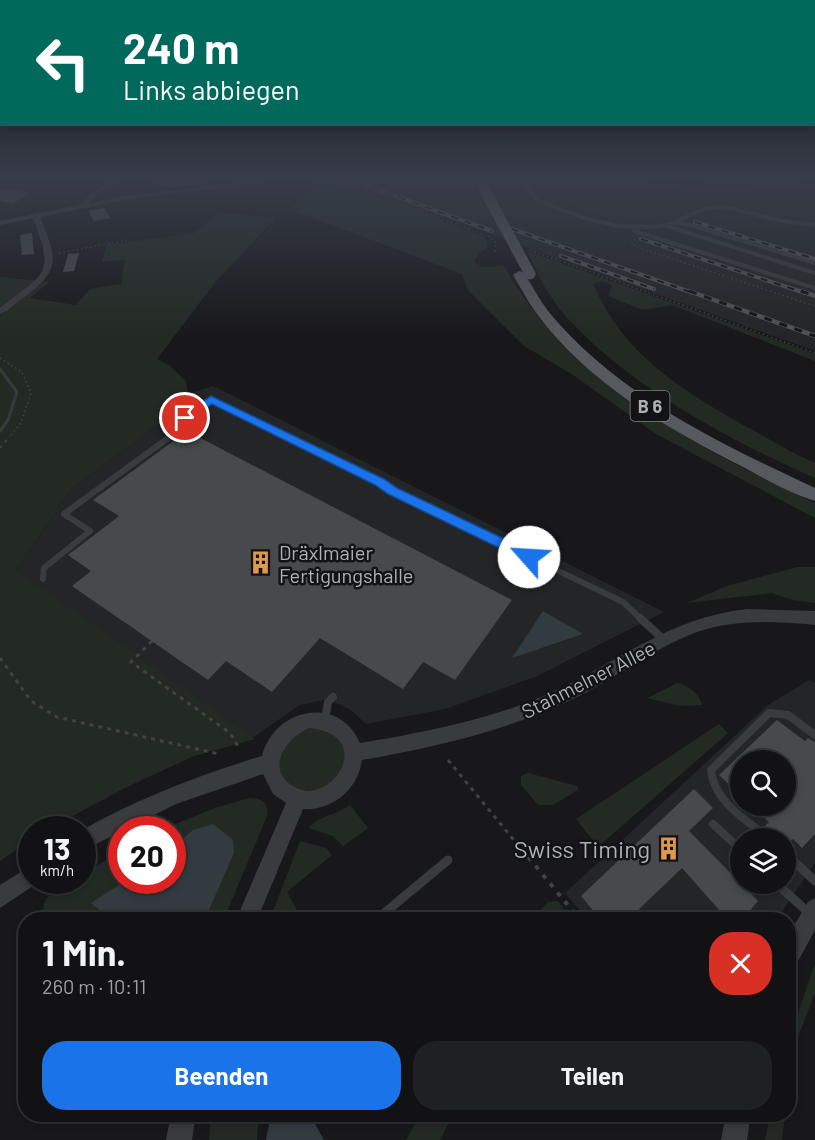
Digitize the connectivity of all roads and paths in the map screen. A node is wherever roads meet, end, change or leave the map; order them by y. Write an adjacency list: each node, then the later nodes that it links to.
1 (42, 231): 13 (street)
2 (474, 231): 8 (path)
3 (500, 231): 16 (main road, B 6)
4 (504, 231): 16 (main road, B 6, bridge)
5 (682, 231): 15 (lane)
6 (710, 231): 14 (lane)
7 (636, 232): 17 (lane); 18 (path)
8 (489, 237): 9 (path); 12 (path)
9 (496, 239)
10 (128, 240): 13 (path)
11 (522, 248): 20 (path)
12 (495, 253)
13 (50, 254): 19 (street)
14 (815, 263)
15 (815, 273)
16 (525, 274): 23 (main road, B 6); 24 (main road, B 6)
17 (815, 288)
18 (815, 306)
19 (0, 312)
20 (815, 353)
21 (0, 358): 22 (path)
22 (0, 448)
23 (815, 484)
24 (815, 495)
25 (43, 579): 27 (lane)
26 (815, 618): 27 (street, Stahmelner Allee)
27 (664, 640): 34 (street, Stahmelner Allee)
28 (152, 641): 33 (path)
29 (0, 658): 35 (path)
30 (333, 697): 31 (lane)
31 (325, 721): 34 (street); 37 (street)
32 (815, 735): 40 (lane)
33 (238, 748)
34 (353, 753): 38 (street)
35 (219, 754)
36 (448, 760): 51 (path)
37 (270, 763): 38 (street); 41 (street)
38 (298, 799): 49 (street)
39 (713, 824): 42 (lane)
40 (756, 828)
41 (96, 832)
42 (730, 840)
43 (448, 860): 50 (lane)
44 (796, 864): 45 (lane)
45 (815, 881)
46 (18, 885): 48 (street)
47 (790, 894): 52 (lane)
48 (0, 898)
49 (249, 912)
50 (386, 912)
51 (573, 912)
52 (813, 912): 53 (street)
53 (796, 942)
54 (182, 1122): 56 (street)
55 (737, 1122): 57 (street)
56 (179, 1140)
57 (734, 1140)

